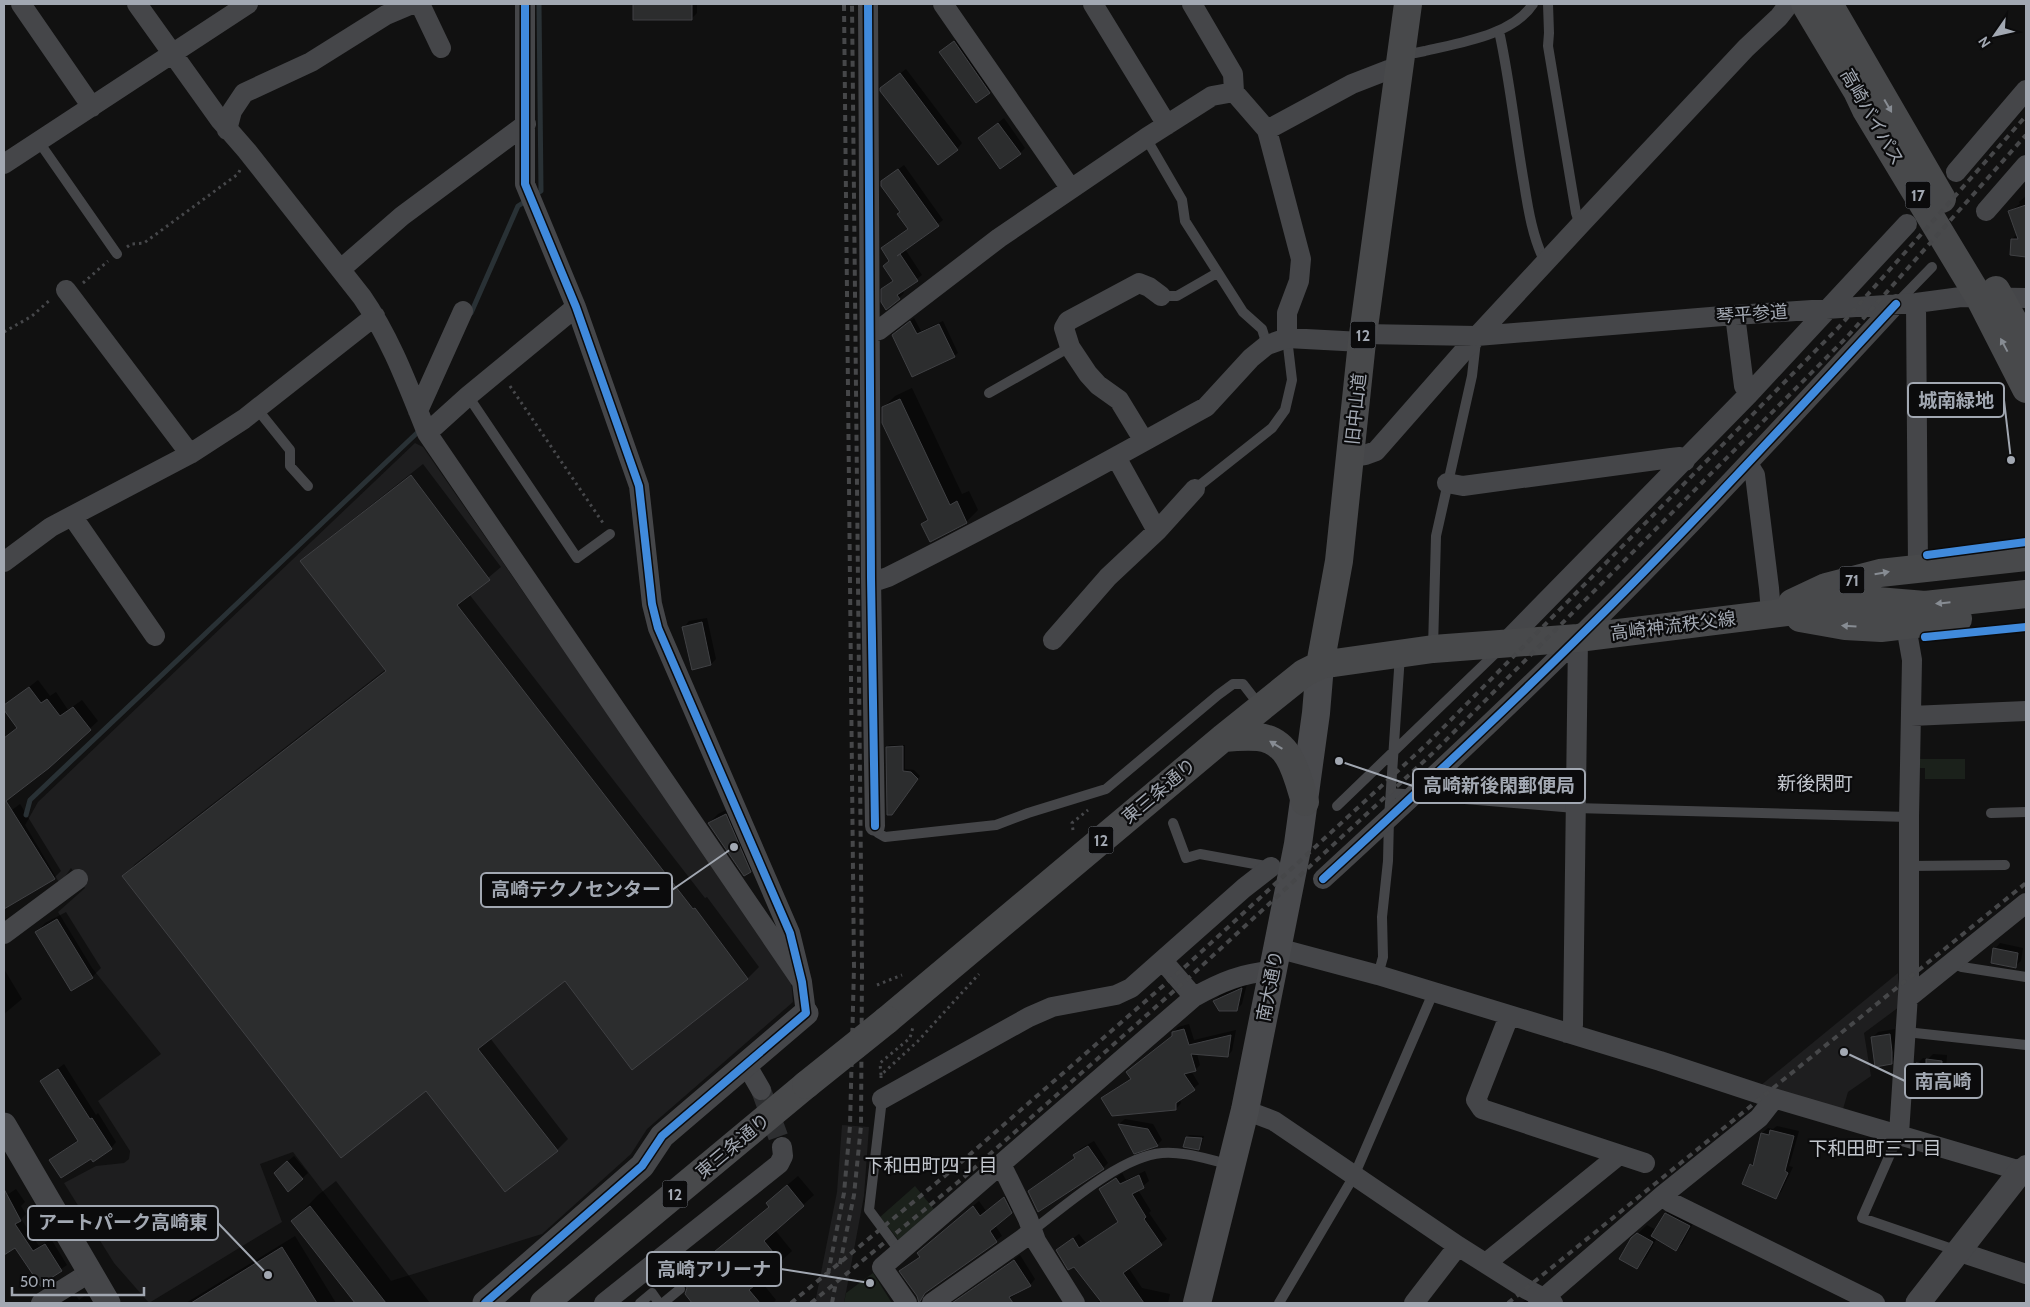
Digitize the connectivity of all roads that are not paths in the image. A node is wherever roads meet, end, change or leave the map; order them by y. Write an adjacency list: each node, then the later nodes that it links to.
1 (21, 4): 25 (street)
2 (137, 4): 20 (street)
3 (248, 4): 20 (street)
4 (412, 4): 29 (street)
5 (420, 4): 19 (street)
6 (525, 4): 27 (street)
7 (868, 4): 56 (street)
8 (943, 4): 36 (street)
9 (1093, 4): 28 (street)
10 (1192, 4): 24 (street)
11 (1408, 4): 21 (main road, 旧中山道 / 12)
12 (1533, 4): 18 (lane)
13 (1548, 4): 39 (lane)
14 (1790, 4): 26 (main road); 39 (street)
15 (1805, 4): 26 (main road, 高崎バイパス / 17)
16 (1828, 4): 22 (main road, 高崎バイパス / 17)
17 (1850, 4): 22 (main road)
18 (1499, 31): 21 (lane); 41 (lane)
19 (441, 48)
20 (173, 54): 25 (street); 29 (street)
21 (1400, 61): 30 (street); 59 (main road, 旧中山道 / 12)
22 (1874, 81): 47 (main road, 高崎バイパス / 17, one-way to 47)
23 (2026, 90): 35 (street)
24 (1234, 92): 28 (street); 30 (street)
25 (92, 107): 32 (street)
26 (1866, 110): 47 (main road, 高崎バイパス / 17)
27 (526, 124): 43 (street); 51 (street)
28 (1166, 125): 31 (street)
29 (227, 130): 43 (street)
30 (1267, 130): 58 (street)
31 (1146, 138): 36 (street); 44 (lane)
32 (39, 142): 33 (street); 40 (lane)
33 (4, 164)
34 (2026, 165): 37 (street)
35 (1956, 172)
36 (1071, 188): 56 (street)
37 (1986, 212)
38 (1907, 224): 52 (street)
39 (1580, 225): 41 (street)
40 (117, 254)
41 (1546, 264): 57 (street)
42 (1932, 267): 50 (lane)
43 (341, 270): 55 (street)
44 (1217, 273): 46 (lane); 61 (lane)
45 (66, 290): 71 (street)
46 (1161, 296): 62 (street)
47 (1989, 297): 48 (street, 琴平参道); 49 (street, 琴平参道); 60 (main road, 高崎バイパス / 17); 63 (main road, 高崎バイパス / 17, one-way to 47)
48 (2026, 298)
49 (1916, 303): 50 (street, 琴平参道); 84 (street)
50 (1896, 304): 52 (street, 琴平参道); 75 (street)
51 (576, 307): 66 (street); 127 (street)
52 (1828, 309): 54 (street, 琴平参道); 65 (street)
53 (463, 311): 68 (street)
54 (1735, 314): 57 (street, 琴平参道); 65 (street)
55 (375, 316): 67 (street); 68 (street)
56 (870, 333): 86 (street)
57 (1477, 336): 59 (street, 琴平参道); 73 (street); 76 (lane)
58 (1287, 338): 59 (street, 琴平参道); 61 (street); 78 (lane)
59 (1363, 338): 73 (main road, 旧中山道 / 12)
60 (2026, 343)
61 (1268, 345): 70 (street)
62 (1070, 347): 64 (lane); 70 (street)
63 (2026, 389)
64 (989, 393)
65 (1749, 394): 74 (street)
66 (468, 396): 69 (street); 81 (lane)
67 (257, 409): 71 (street); 77 (lane)
68 (418, 411): 69 (street)
69 (427, 433): 127 (street)
70 (1144, 442): 72 (street)
71 (190, 454): 79 (street)
72 (1116, 457): 80 (street); 86 (street)
73 (1351, 457): 98 (main road, 旧中山道 / 12)
74 (1685, 460): 76 (street); 95 (street)
75 (1748, 464): 90 (street); 93 (street)
76 (1447, 484): 96 (lane)
77 (308, 486)
78 (1196, 489): 80 (street)
79 (72, 516): 83 (street); 92 (street)
80 (1157, 532): 94 (street)
81 (610, 534)
82 (2026, 557): 84 (main road, 71)
83 (4, 562)
84 (1918, 568): 90 (main road, 71, one-way to 84)
85 (2026, 573): 88 (main road, 高崎神流秩父線 / 71)
86 (871, 578): 114 (street)
87 (2026, 594): 88 (main road, 高崎神流秩父線 / 71, one-way to 88)
88 (1877, 601): 90 (main road, 高崎神流秩父線 / 71)
89 (2026, 610): 91 (main road, 71)
90 (1771, 613): 91 (main road, 71, one-way to 90); 93 (main road, 高崎神流秩父線 / 71)
91 (1906, 626): 101 (street)
92 (155, 636)
93 (1578, 638): 95 (main road, 高崎神流秩父線 / 71); 105 (street); 108 (street)
94 (1053, 640)
95 (1506, 642): 96 (main road, 高崎神流秩父線 / 71); 103 (lane)
96 (1433, 649): 97 (main road, 高崎神流秩父線 / 71)
97 (1400, 654): 98 (main road, 高崎神流秩父線 / 71); 103 (lane)
98 (1320, 666): 99 (main road, 東三条通り / 12); 106 (main road, 南大通り)
99 (1261, 707): 102 (main road, 東三条通り / 12); 114 (lane)
100 (2026, 711): 101 (street)
101 (1911, 716): 111 (street)
102 (1223, 738): 106 (main road, one-way to 102); 164 (main road, 東三条通り / 12, bridge)
103 (1393, 750): 104 (lane); 107 (lane)
104 (1391, 793): 105 (lane); 112 (lane)
105 (1415, 794): 108 (lane); 112 (street)
106 (1305, 802): 117 (main road, 南大通り)
107 (1337, 806)
108 (1575, 808): 111 (lane); 134 (street)
109 (2026, 812): 110 (lane)
110 (1991, 813)
111 (1909, 817): 116 (street)
112 (1389, 818): 119 (street); 125 (lane)
113 (1173, 823): 117 (lane)
114 (875, 826)
115 (2005, 865): 116 (lane)
116 (1910, 866): 130 (street)
117 (1282, 868): 122 (main road, 南大通り); 123 (street)
118 (78, 879): 121 (street)
119 (1323, 879)
120 (2026, 902): 124 (street)
121 (4, 934)
122 (1275, 960): 125 (street); 129 (street); 140 (main road, 南大通り)
123 (1163, 961): 129 (street); 138 (street)
124 (1952, 964): 126 (lane); 130 (street)
125 (1378, 975): 128 (street)
126 (2026, 977)
127 (802, 982): 131 (street)
128 (1433, 993): 132 (street); 149 (lane)
129 (1194, 997): 146 (street)
130 (1908, 998): 133 (street)
131 (806, 1013): 136 (street)
132 (1509, 1016): 134 (street); 144 (street)
133 (1906, 1032): 135 (lane); 142 (street)
134 (1567, 1033): 139 (street)
135 (2026, 1045)
136 (746, 1064): 137 (street); 163 (street)
137 (761, 1090)
138 (882, 1099): 154 (lane)
139 (1774, 1099): 142 (street); 150 (street)
140 (1244, 1110): 147 (main road, 南大通り); 149 (street)
141 (4, 1125): 156 (street)
142 (1899, 1134): 148 (street); 153 (lane)
143 (782, 1147): 159 (street)
144 (1619, 1155): 145 (street); 155 (street)
145 (1645, 1162)
146 (1001, 1164): 151 (street); 154 (street)
147 (1231, 1164): 151 (lane); 171 (main road, 南大通り)
148 (2024, 1168): 153 (street)
149 (1354, 1176): 152 (street); 172 (lane)
150 (1663, 1195): 160 (street); 174 (street)
151 (1032, 1230): 169 (street); 170 (street)
152 (1458, 1246): 155 (street); 173 (street)
153 (1960, 1252): 157 (street); 175 (street)
154 (901, 1253): 168 (street)
155 (1486, 1263): 160 (street)
156 (89, 1273): 161 (street); 162 (street)
157 (2026, 1274)
158 (680, 1288): 167 (lane)
159 (613, 1300)
160 (1544, 1301)
161 (41, 1303)
162 (108, 1303)
163 (484, 1303)
164 (544, 1303)
165 (640, 1303): 166 (lane)
166 (659, 1303)
167 (664, 1303)
168 (907, 1303)
169 (932, 1303)
170 (1076, 1303)
171 (1197, 1303)
172 (1279, 1303)
173 (1414, 1303)
174 (1875, 1303)
175 (1918, 1303)

